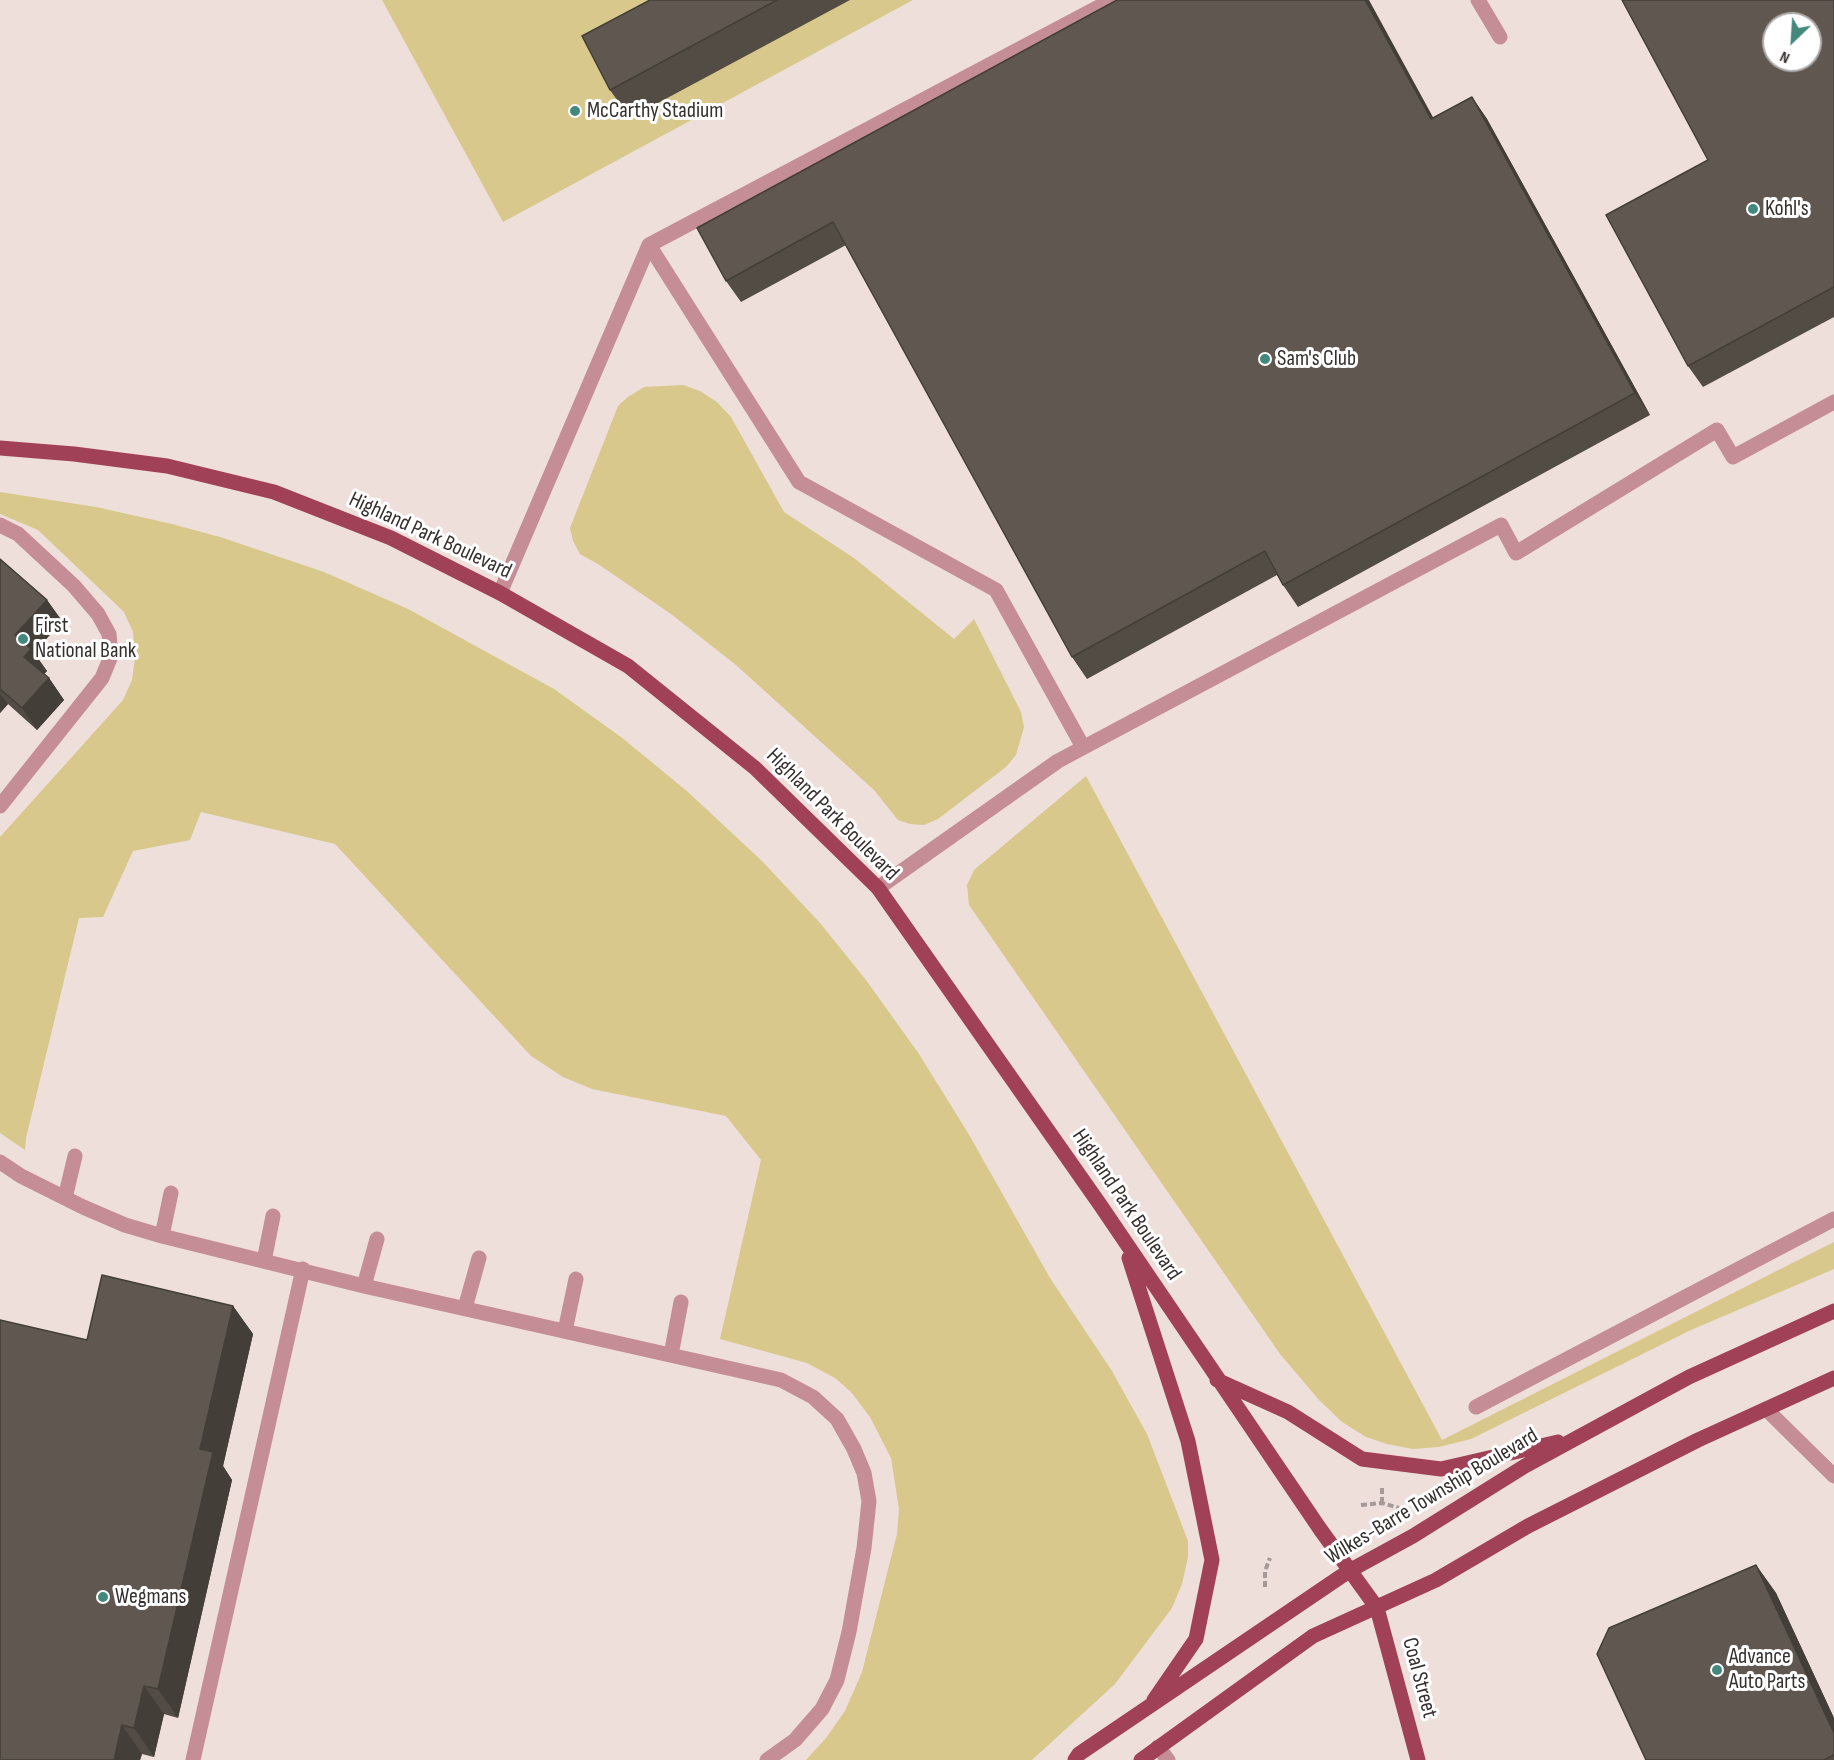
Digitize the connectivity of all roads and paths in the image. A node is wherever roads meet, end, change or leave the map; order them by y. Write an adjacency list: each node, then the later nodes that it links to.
1 (1112, 0): 4 (lane)
2 (1478, 0): 3 (lane)
3 (1500, 37)
4 (649, 245): 8 (lane); 9 (lane)
5 (1834, 402): 9 (lane)
6 (0, 448): 8 (main road, Highland Park Boulevard)
7 (0, 525): 10 (lane)
8 (500, 593): 11 (main road, Highland Park Boulevard)
9 (1083, 747): 11 (lane)
10 (0, 806)
11 (878, 888): 20 (main road, Highland Park Boulevard)
12 (75, 1156): 15 (lane)
13 (0, 1162): 15 (lane)
14 (171, 1193): 18 (lane)
15 (65, 1198): 18 (lane)
16 (273, 1216): 22 (lane)
17 (1834, 1219): 33 (lane)
18 (162, 1236): 22 (lane)
19 (377, 1239): 25 (lane)
20 (1124, 1241): 32 (main road, Highland Park Boulevard); 45 (main road)
21 (479, 1258): 27 (lane)
22 (264, 1261): 23 (lane)
23 (303, 1269): 25 (lane); 47 (lane)
24 (576, 1279): 29 (lane)
25 (364, 1286): 27 (lane)
26 (681, 1302): 30 (lane)
27 (465, 1308): 29 (lane)
28 (1834, 1311): 35 (main road, Wilkes-Barre Township Boulevard)
29 (565, 1332): 30 (lane)
30 (671, 1355): 48 (lane)
31 (1834, 1378): 34 (main road)
32 (1217, 1380): 35 (main road); 42 (main road, Highland Park Boulevard)
33 (1476, 1407)
34 (1766, 1409): 36 (lane); 44 (main road)
35 (1578, 1437): 42 (main road, Wilkes-Barre Township Boulevard)
36 (1834, 1476)
37 (1382, 1487): 38 (path)
38 (1382, 1503): 39 (path); 40 (path)
39 (1361, 1505)
40 (1399, 1508)
41 (1270, 1558): 43 (path)
42 (1348, 1571): 44 (main road, Highland Park Boulevard); 45 (main road, Wilkes-Barre Township Boulevard)
43 (1265, 1587)
44 (1377, 1608): 46 (main road); 52 (main road, Coal Street)
45 (1149, 1707): 49 (main road, Wilkes-Barre Township Boulevard)
46 (1158, 1748): 50 (main road); 51 (lane)
47 (193, 1760)
48 (767, 1760)
49 (1075, 1760)
50 (1141, 1760)
51 (1168, 1760)
52 (1418, 1760)

